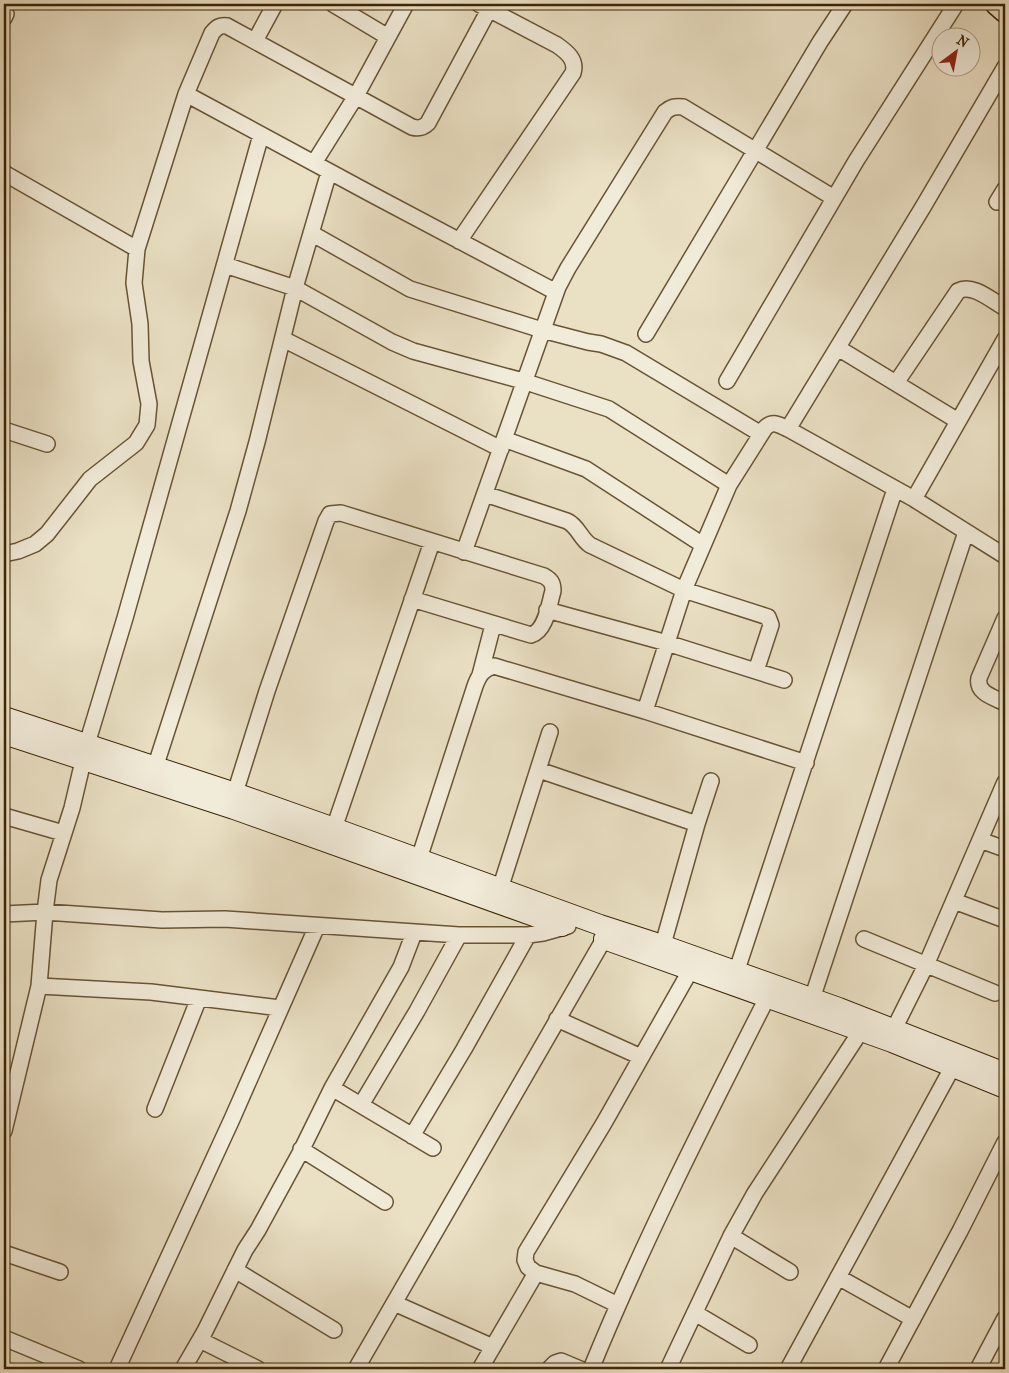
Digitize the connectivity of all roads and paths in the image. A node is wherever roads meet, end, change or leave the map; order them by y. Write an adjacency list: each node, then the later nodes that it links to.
1 (275, 4): 10 (street)
2 (332, 4): 9 (street)
3 (406, 4): 9 (street)
4 (845, 4): 15 (street)
5 (956, 4): 19 (street)
6 (997, 4): 8 (main road)
7 (487, 6): 13 (street); 21 (street)
8 (1005, 11)
9 (388, 36): 13 (street)
10 (255, 41): 12 (street); 13 (street)
11 (1005, 67): 31 (street)
12 (186, 94): 14 (street); 22 (street)
13 (356, 96): 16 (street)
14 (261, 135): 16 (street); 23 (street)
15 (755, 150): 19 (street); 25 (street); 28 (street)
16 (314, 163): 17 (street)
17 (329, 172): 20 (street); 21 (street)
18 (4, 173): 22 (street)
19 (834, 198): 33 (street)
20 (311, 234): 24 (street); 27 (street)
21 (459, 241): 25 (street)
22 (137, 249): 49 (street)
23 (224, 265): 24 (street); 65 (street)
24 (295, 288): 29 (street); 32 (street)
25 (556, 292): 27 (street)
26 (1005, 308): 34 (street)
27 (542, 330): 32 (street); 38 (street)
28 (646, 334)
29 (283, 339): 40 (street); 68 (street)
30 (1005, 339): 35 (street)
31 (838, 348): 34 (street); 36 (street)
32 (523, 381): 40 (street); 41 (street)
33 (727, 381)
34 (896, 383): 35 (street)
35 (958, 421): 44 (street)
36 (788, 429): 38 (street); 42 (street)
37 (4, 430): 39 (street)
38 (761, 434): 41 (street)
39 (47, 444)
40 (503, 444): 43 (street); 47 (street)
41 (729, 485): 47 (street)
42 (895, 489): 44 (street); 66 (street)
43 (485, 494): 48 (street); 51 (street)
44 (914, 499): 45 (street)
45 (966, 532): 50 (street); 99 (street)
46 (432, 542): 48 (street); 52 (street); 71 (street)
47 (703, 545): 51 (street)
48 (464, 552): 53 (street)
49 (4, 554)
50 (1005, 556)
51 (684, 590): 56 (street); 57 (street)
52 (412, 600): 55 (street); 75 (street)
53 (547, 610): 55 (street); 56 (street)
54 (1005, 618): 60 (street)
55 (493, 624): 58 (street)
56 (667, 644): 57 (street); 61 (street)
57 (756, 671): 59 (street)
58 (480, 675): 61 (street); 78 (street)
59 (784, 680)
60 (1005, 703)
61 (645, 711): 66 (street)
62 (4, 716): 65 (main road)
63 (550, 732): 67 (street)
64 (4, 734): 65 (main road)
65 (85, 752): 68 (main road); 74 (street)
66 (806, 763): 94 (street)
67 (539, 770): 73 (street); 79 (street)
68 (153, 774): 71 (main road); 75 (main road)
69 (711, 781): 73 (street)
70 (1005, 782): 76 (street)
71 (235, 793): 75 (main road)
72 (4, 816): 74 (street)
73 (697, 824): 91 (street)
74 (63, 833): 81 (street)
75 (331, 836): 78 (main road)
76 (980, 840): 77 (street); 80 (street)
77 (1005, 849)
78 (416, 867): 79 (main road); 84 (main road)
79 (500, 889): 84 (main road)
80 (954, 901): 83 (street); 92 (street)
81 (45, 912): 82 (street); 85 (street); 95 (street)
82 (4, 914)
83 (1005, 920)
84 (573, 923): 88 (street); 89 (main road); 91 (main road)
85 (317, 926): 86 (street); 100 (street)
86 (414, 932): 87 (street); 107 (street)
87 (459, 935): 88 (street); 108 (street)
88 (528, 935): 111 (street)
89 (604, 939): 91 (main road); 101 (street)
90 (864, 939): 92 (street)
91 (660, 952): 93 (main road); 94 (main road)
92 (926, 965): 96 (street); 103 (street)
93 (690, 971): 94 (main road); 104 (street)
94 (734, 979): 98 (main road); 99 (main road)
95 (39, 986): 97 (street); 110 (street)
96 (995, 993)
97 (199, 998): 100 (street); 109 (street)
98 (767, 998): 99 (main road); 124 (street)
99 (810, 1006): 102 (main road)
100 (280, 1008): 134 (street)
101 (557, 1019): 104 (street); 123 (street)
102 (865, 1025): 103 (main road); 105 (main road); 116 (street)
103 (894, 1029): 106 (main road)
104 (642, 1057): 121 (street)
105 (952, 1068): 106 (main road); 122 (street)
106 (1005, 1083)
107 (332, 1088): 108 (street); 114 (street)
108 (361, 1105): 111 (street)
109 (155, 1109)
110 (4, 1131)
111 (412, 1136): 113 (street)
112 (1005, 1142): 127 (street)
113 (433, 1148)
114 (301, 1149): 115 (street); 118 (street)
115 (385, 1202)
116 (731, 1236): 120 (street); 125 (street)
117 (4, 1254): 119 (street)
118 (235, 1270): 128 (street); 130 (street)
119 (60, 1272)
120 (790, 1272)
121 (536, 1274): 124 (street); 132 (street)
122 (838, 1278): 127 (street); 143 (street)
123 (394, 1303): 132 (street); 137 (street)
124 (618, 1305): 141 (street)
125 (695, 1313): 131 (street); 142 (street)
126 (1005, 1318): 145 (street)
127 (913, 1319): 144 (street)
128 (334, 1330)
129 (4, 1338): 133 (street)
130 (200, 1340): 135 (street); 136 (street)
131 (749, 1345)
132 (493, 1347): 138 (street)
133 (79, 1369)
134 (117, 1369)
135 (183, 1369)
136 (258, 1369)
137 (356, 1369)
138 (480, 1369)
139 (549, 1369): 140 (street)
140 (580, 1369)
141 (591, 1369)
142 (668, 1369)
143 (788, 1369)
144 (886, 1369)
145 (978, 1369)

